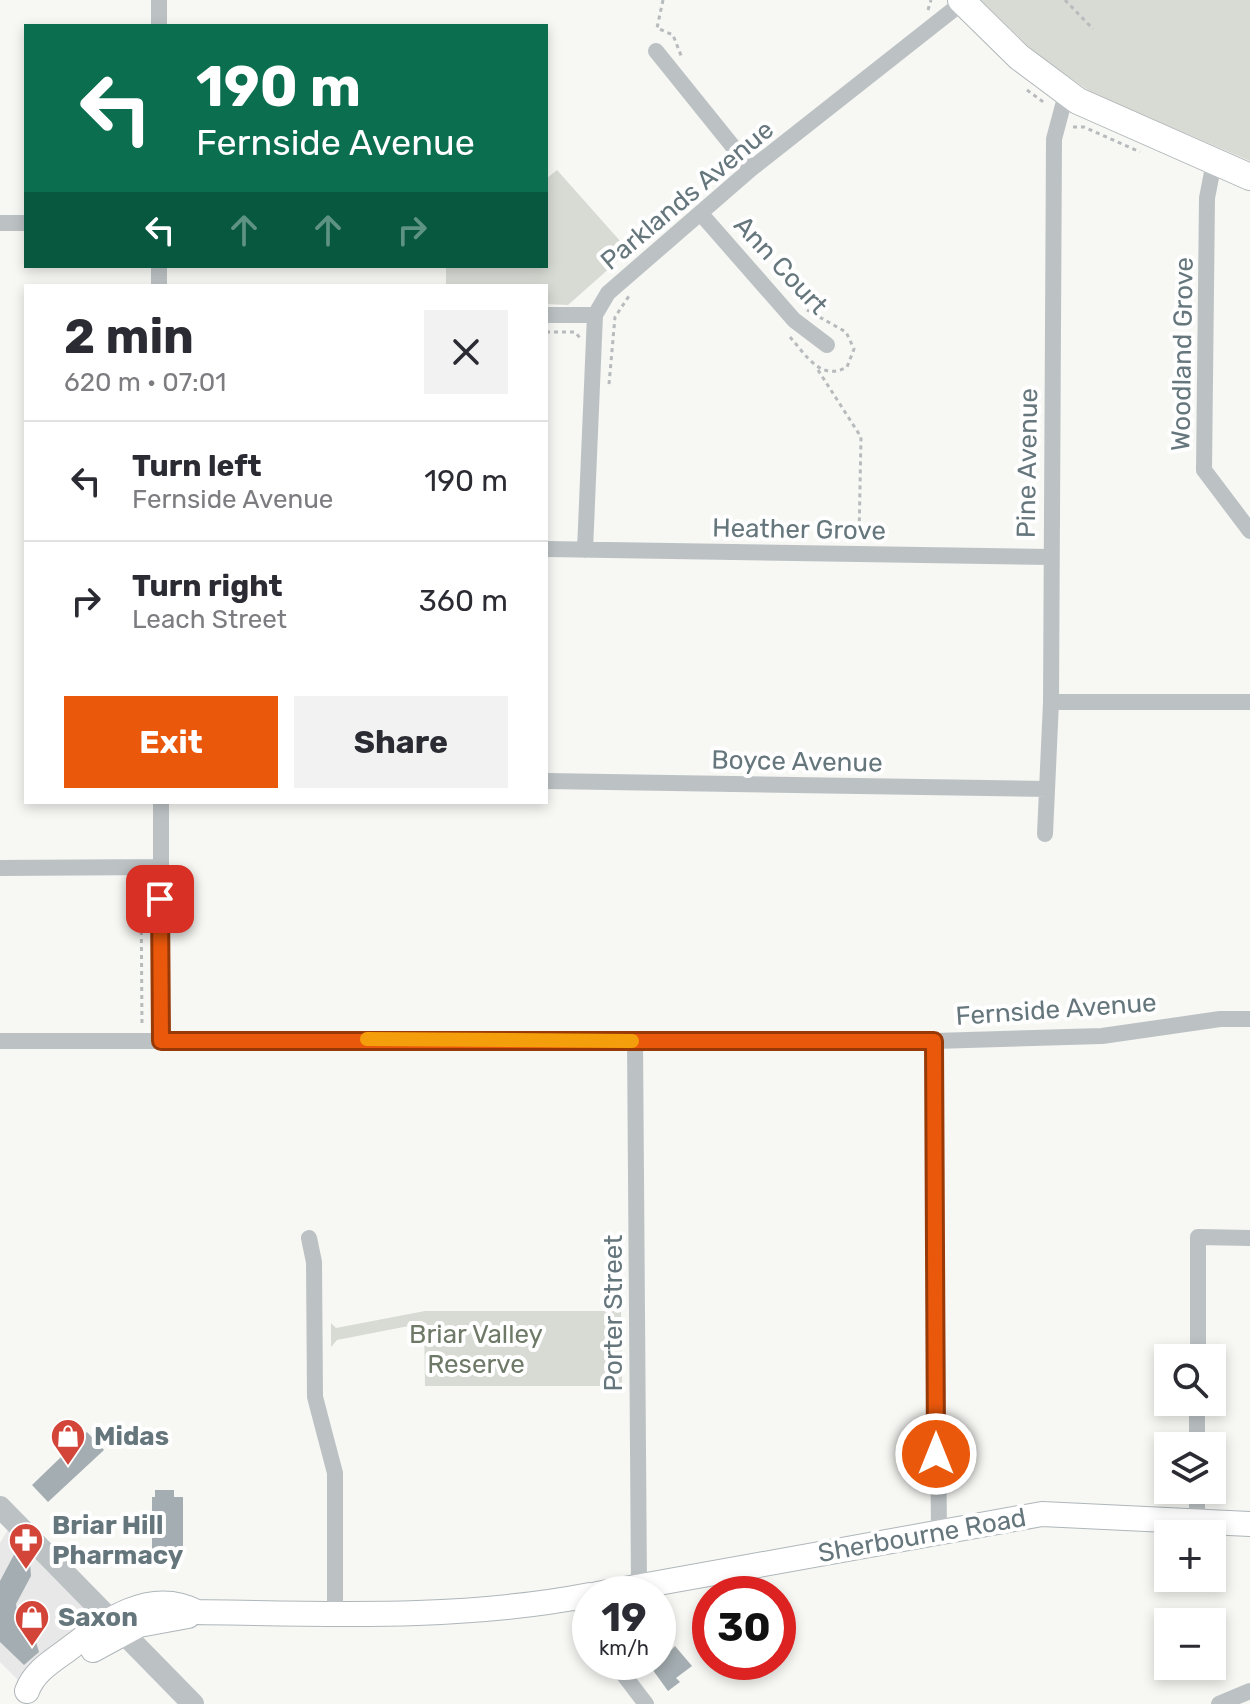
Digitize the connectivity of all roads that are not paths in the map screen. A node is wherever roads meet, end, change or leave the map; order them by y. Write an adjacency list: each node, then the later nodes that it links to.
1 (159, 0): 3 (street)
2 (962, 1): 5 (main road); 7 (street, Parklands Avenue)
3 (159, 24)
4 (656, 51): 7 (street)
5 (1066, 94): 6 (main road); 18 (street, Pine Avenue)
6 (1214, 162): 8 (main road); 15 (street, Woodland Grove)
7 (751, 169): 9 (street, Parklands Avenue)
8 (1250, 177)
9 (702, 215): 13 (street, Parklands Avenue); 14 (street, Ann Court)
10 (0, 223): 11 (street)
11 (24, 223)
12 (548, 315): 13 (street)
13 (595, 315): 17 (street)
14 (827, 345)
15 (1250, 531)
16 (548, 549): 17 (street, Heather Grove)
17 (585, 550): 18 (street, Heather Grove)
18 (1051, 557): 19 (street, Pine Avenue)
19 (1051, 702): 20 (street); 22 (street, Pine Avenue)
20 (1250, 702)
21 (548, 781): 22 (street, Boyce Avenue)
22 (1047, 789): 24 (street, Pine Avenue)
23 (161, 804): 26 (street)
24 (1045, 834)
25 (0, 868): 26 (street)
26 (153, 868): 28 (street)
27 (1250, 1019): 31 (street, Fernside Avenue)
28 (161, 1033): 29 (street, Fernside Avenue); 30 (street, Fernside Avenue)
29 (0, 1041)
30 (635, 1041): 31 (street, Fernside Avenue); 40 (street, Porter Street)
31 (934, 1041): 39 (street)
32 (309, 1238): 44 (street)
33 (1250, 1238): 34 (street)
34 (1198, 1344)
35 (0, 1507): 46 (street)
36 (1180, 1520): 39 (main road, Sherbourne Road)
37 (1226, 1523): 38 (main road, Sherbourne Road)
38 (1250, 1524)
39 (939, 1531): 41 (main road, Sherbourne Road)
40 (639, 1576)
41 (676, 1579)
42 (572, 1598): 44 (main road, Sherbourne Road)
43 (197, 1612): 44 (main road, Sherbourne Road); 45 (main road, Sherbourne Road); 46 (main road, Sherbourne Road)
44 (335, 1613)
45 (173, 1620): 46 (main road, Sherbourne Road); 47 (street)
46 (116, 1626): 47 (street); 50 (main road, Sherbourne Road)
47 (153, 1665): 51 (street)
48 (628, 1680): 52 (street)
49 (1250, 1691): 53 (street)
50 (18, 1697)
51 (193, 1704)
52 (646, 1704)
53 (1219, 1704)

